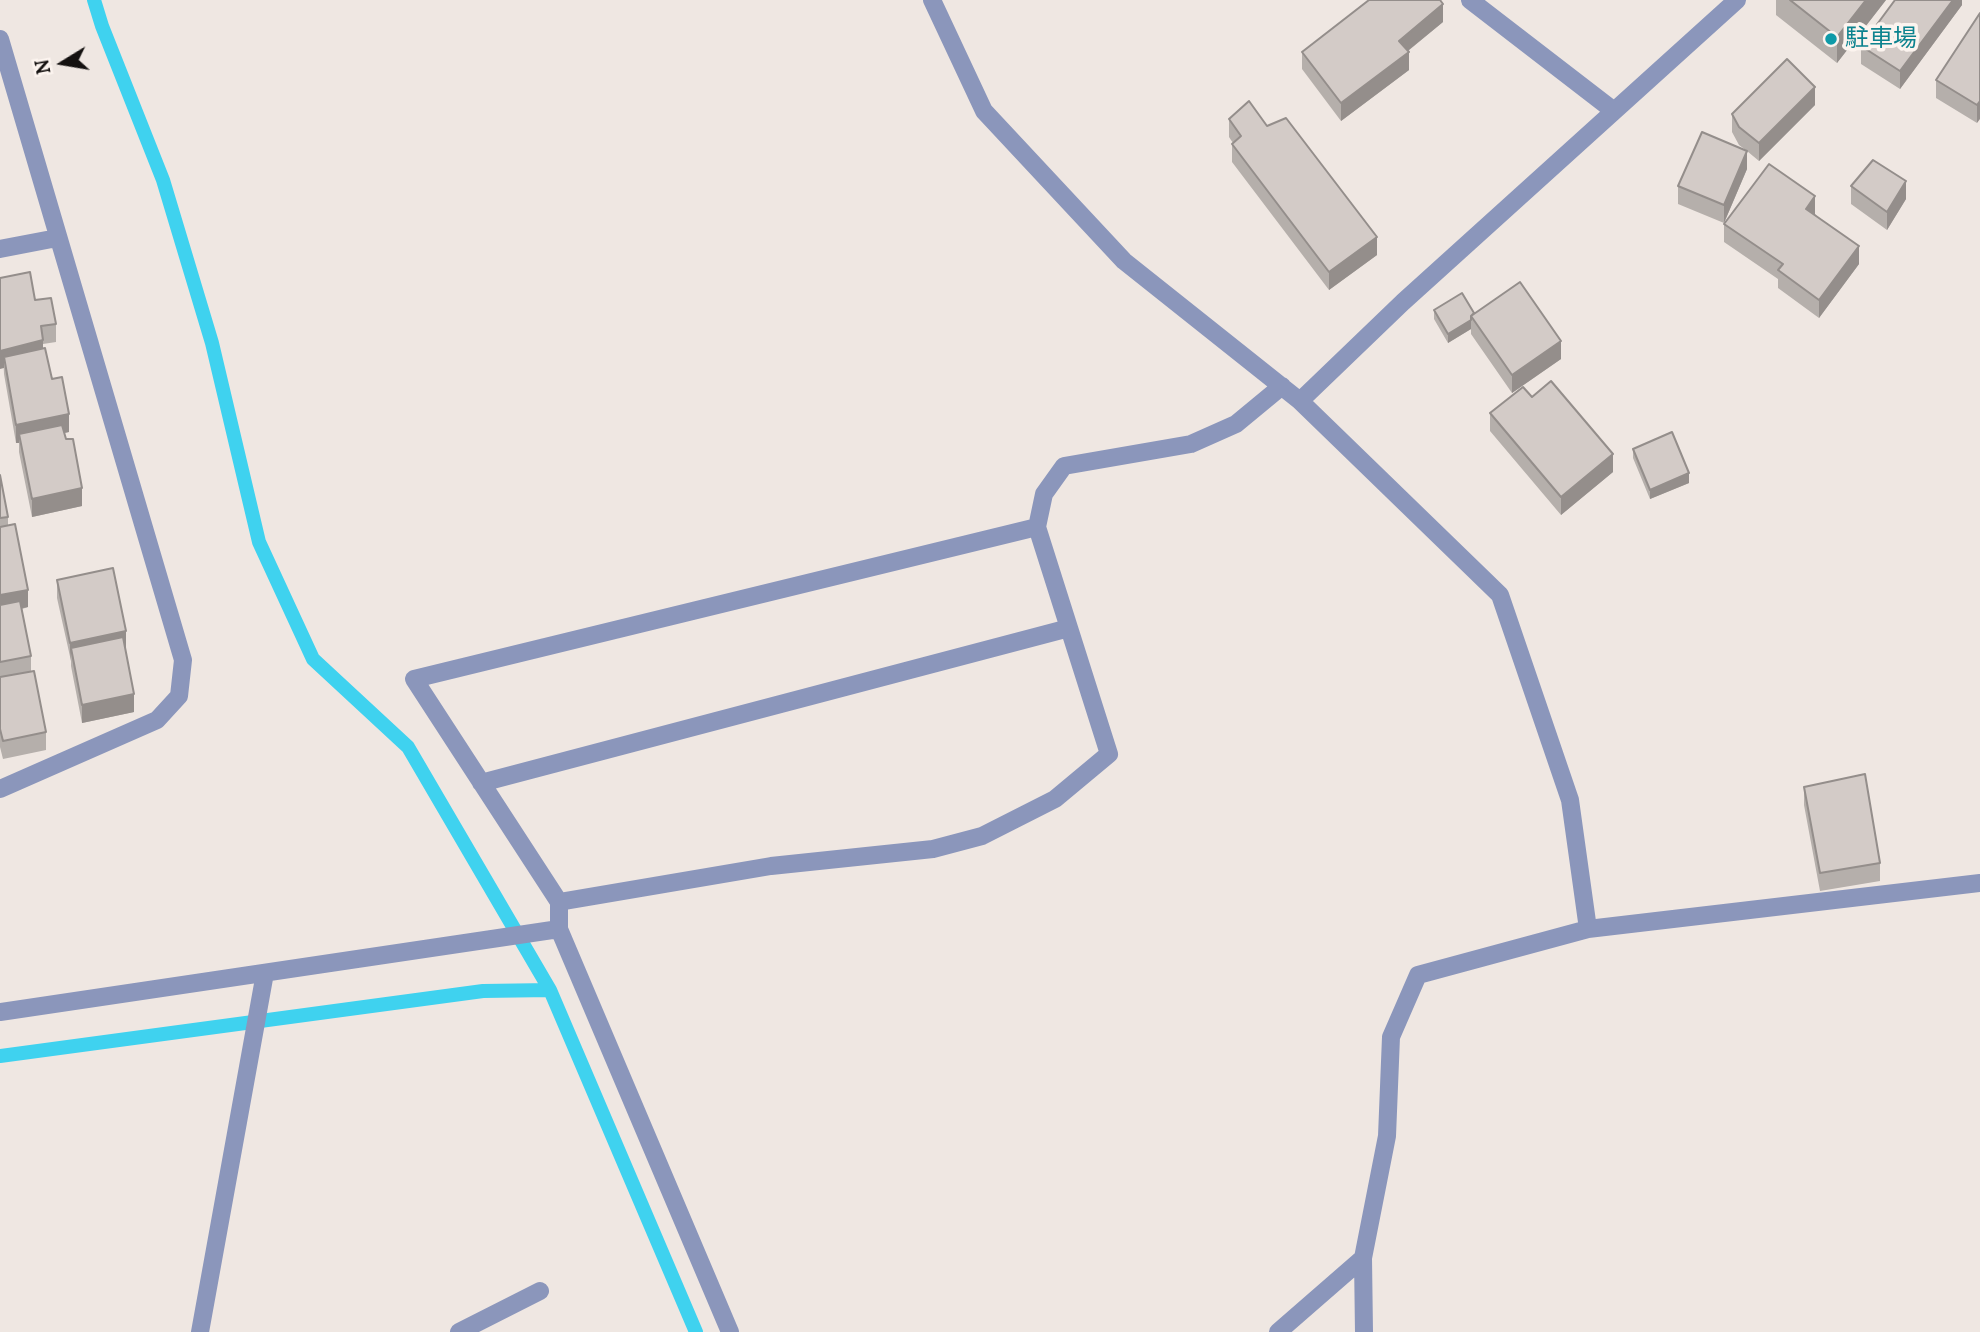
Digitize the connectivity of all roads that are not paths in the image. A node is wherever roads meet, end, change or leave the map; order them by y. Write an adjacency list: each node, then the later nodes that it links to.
1 (932, 0): 8 (street)
2 (1469, 0): 5 (street)
3 (1737, 0): 5 (street)
4 (0, 40): 6 (street)
5 (1614, 111): 9 (street)
6 (57, 239): 7 (street); 13 (street)
7 (0, 248)
8 (1282, 386): 9 (street); 10 (street)
9 (1300, 401): 16 (street)
10 (1037, 527): 11 (street); 12 (street)
11 (1069, 628): 12 (street); 15 (street)
12 (481, 783): 15 (street)
13 (0, 789)
14 (1980, 883): 16 (street)
15 (559, 902): 17 (street)
16 (1588, 929): 20 (street)
17 (554, 930): 18 (street); 24 (street)
18 (265, 973): 19 (street); 22 (street)
19 (0, 1012)
20 (1363, 1258): 25 (street); 26 (street)
21 (541, 1291): 23 (street)
22 (200, 1332)
23 (459, 1332)
24 (730, 1332)
25 (1278, 1332)
26 (1364, 1332)

